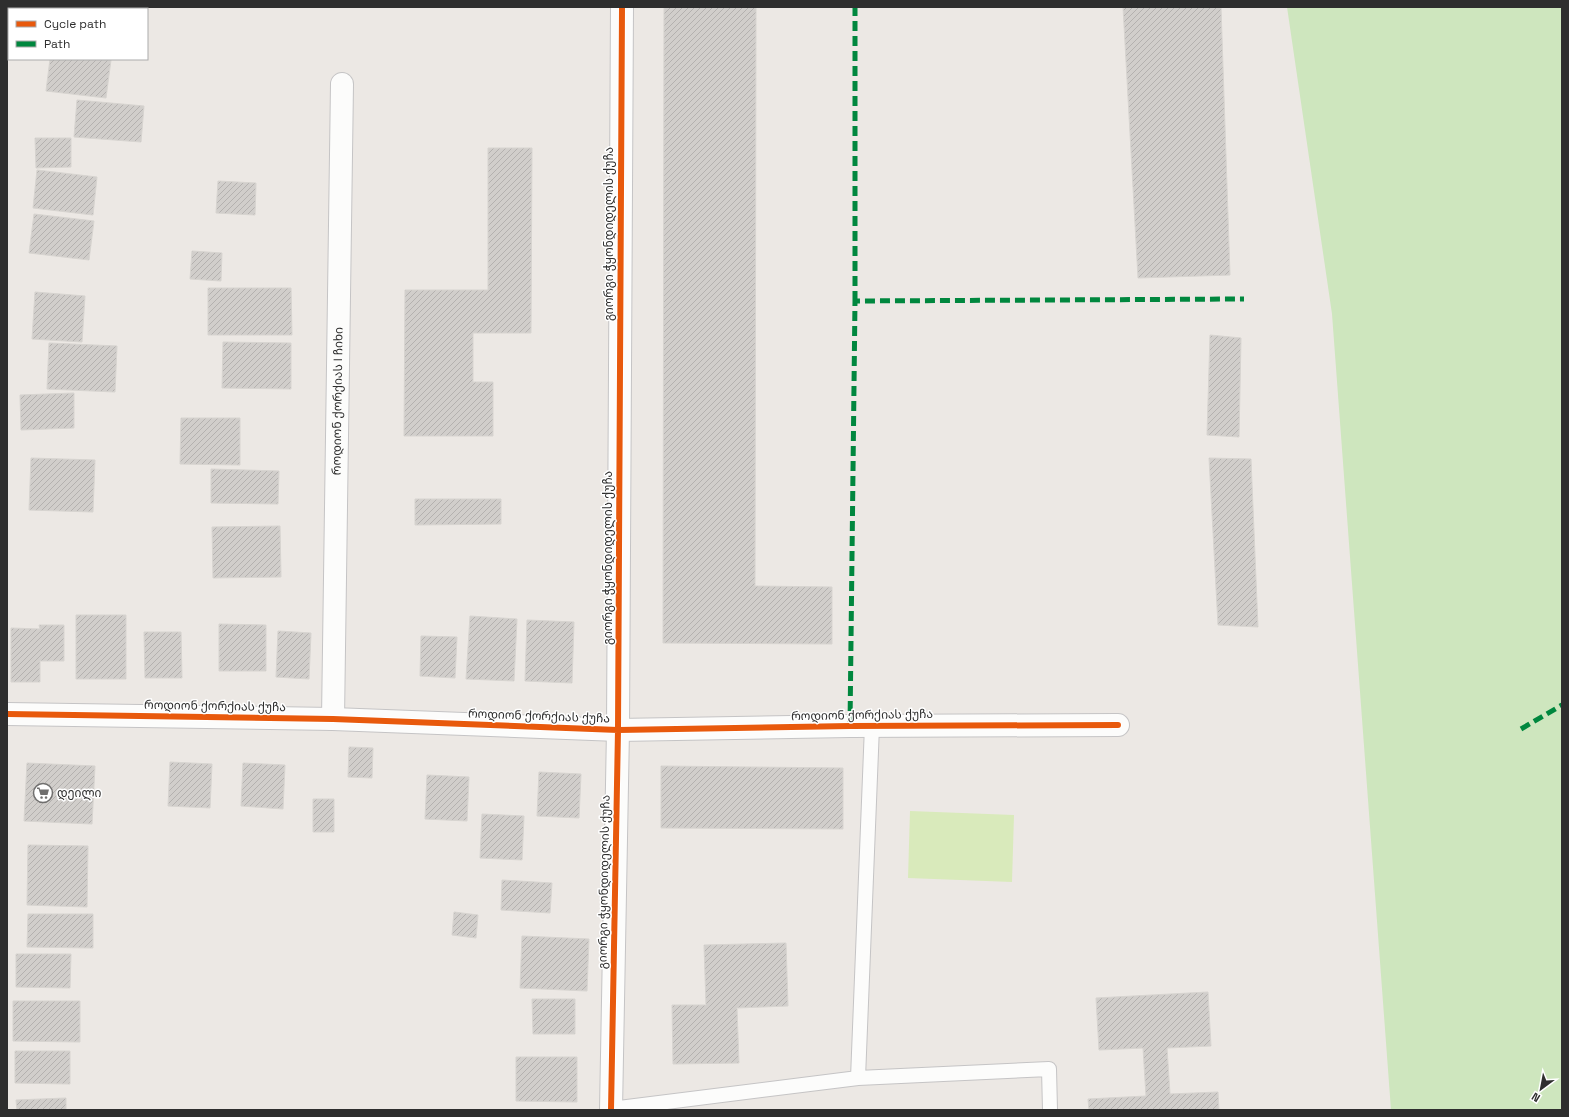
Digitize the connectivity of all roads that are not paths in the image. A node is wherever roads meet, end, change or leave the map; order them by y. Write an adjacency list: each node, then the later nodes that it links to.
1 (622, 7): 7 (street, გიორგი ჭყონდიდელის ქუჩა)
2 (342, 84): 4 (street, როდიონ ქორქიას I ჩიხი)
3 (7, 714): 4 (street, როდიონ ქორქიას ქუჩა)
4 (333, 719): 7 (street, როდიონ ქორქიას ქუჩა)
5 (1118, 725): 6 (street, როდიონ ქორქიას ქუჩა)
6 (872, 726): 7 (street, როდიონ ქორქიას ქუჩა); 8 (lane)
7 (618, 730): 9 (street, გიორგი ჭყონდიდელის ქუჩა)
8 (858, 1078): 9 (lane); 10 (lane)
9 (611, 1109)
10 (1050, 1110)

